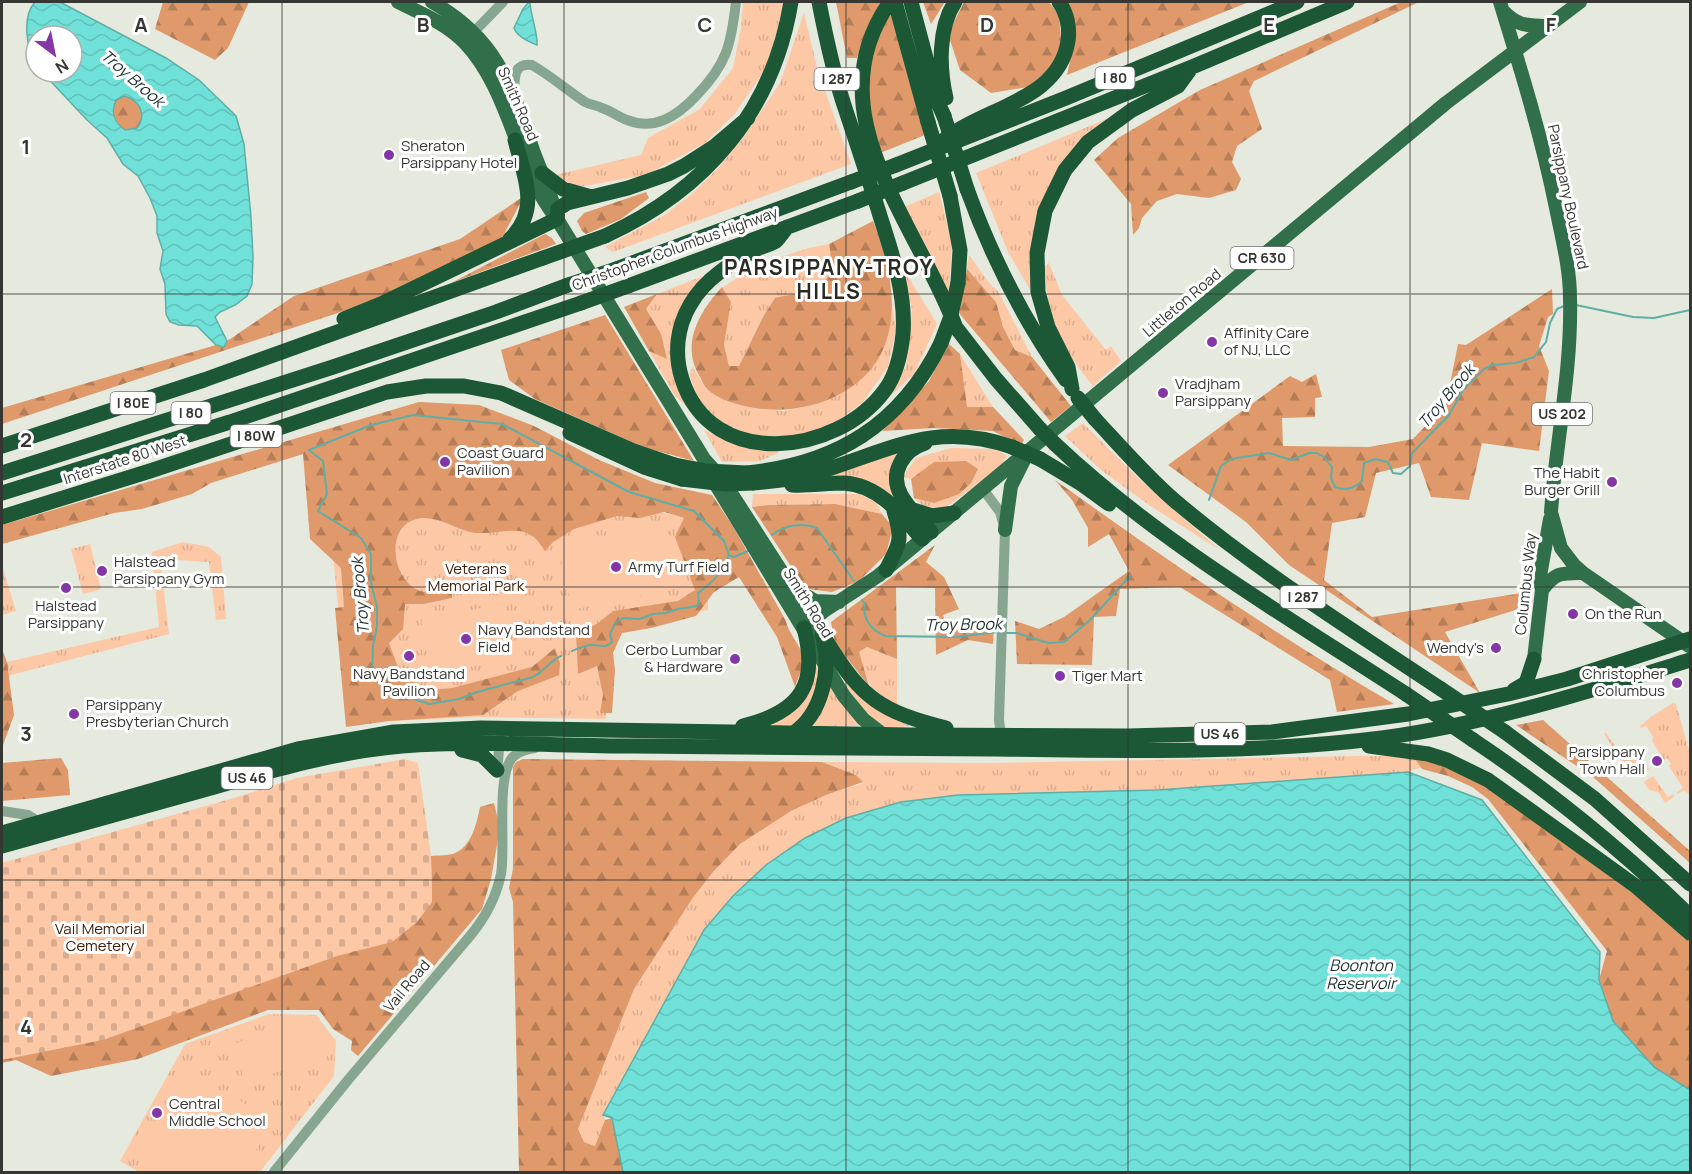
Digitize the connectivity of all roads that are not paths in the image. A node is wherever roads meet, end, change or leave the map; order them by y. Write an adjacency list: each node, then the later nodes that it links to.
1 (398, 2): 17 (main road, Smith Road)
2 (432, 2): 17 (main road, Smith Road)
3 (503, 2): 17 (street)
4 (736, 2): 20 (street)
5 (791, 2): 22 (highway)
6 (819, 2): 25 (highway, I 287)
7 (890, 2): 31 (highway)
8 (911, 2): 21 (highway, I 287)
9 (955, 2): 21 (highway)
10 (1059, 2): 24 (highway)
11 (1298, 2): 24 (highway, Christopher Columbus Highway / I 80)
12 (1347, 2): 19 (highway, Christopher Columbus Highway / I 80)
13 (1580, 2): 16 (main road, Littleton Road)
14 (1502, 6): 16 (main road); 18 (main road, Parsippany Boulevard)
15 (897, 8): 40 (highway, bridge)
16 (1547, 26): 18 (main road, Littleton Road)
17 (469, 37): 20 (main road, Smith Road); 23 (main road, Smith Road)
18 (1515, 50): 37 (main road, Littleton Road / CR 630); 45 (main road, Parsippany Boulevard / US 202)
19 (1192, 68): 29 (highway, Christopher Columbus Highway / I 80, bridge); 33 (highway)
20 (514, 95): 26 (main road, Smith Road)
21 (944, 116): 33 (highway, I 287, bridge)
22 (748, 118): 27 (highway); 32 (highway, bridge)
23 (515, 140): 28 (main road, Smith Road); 30 (highway)
24 (931, 152): 39 (highway, Christopher Columbus Highway / I 80, bridge)
25 (861, 155): 29 (highway); 31 (highway, I 287)
26 (542, 173): 27 (highway); 28 (main road, Smith Road)
27 (591, 197): 28 (highway)
28 (557, 219): 30 (highway); 38 (main road, Smith Road)
29 (787, 227): 42 (highway, Christopher Columbus Highway / I 80, bridge)
30 (501, 247): 32 (highway)
31 (956, 328): 48 (highway, I 287, bridge)
32 (264, 358): 36 (highway, I 80E)
33 (1075, 393): 67 (highway, I 287, bridge)
34 (362, 401): 40 (highway, Interstate 80 West, bridge); 40 (highway, bridge); 47 (highway, Interstate 80 West / I 80W)
35 (971, 436): 37 (highway, bridge); 40 (highway); 44 (highway)
36 (2, 446)
37 (1035, 454): 41 (main road, Littleton Road / CR 630); 48 (highway); 49 (main road)
38 (704, 459): 53 (main road, Smith Road); 56 (main road, Smith Road)
39 (2, 473)
40 (750, 478): 43 (highway)
41 (983, 489): 46 (main road, Littleton Road / CR 630); 49 (street)
42 (2, 494)
43 (893, 508): 50 (highway); 51 (highway)
44 (912, 509): 46 (highway); 50 (highway)
45 (1551, 512): 52 (main road, Parsippany Boulevard / US 202); 54 (main road, Columbus Way)
46 (954, 513): 50 (main road, Littleton Road / CR 630)
47 (2, 517)
48 (1143, 520): 85 (highway, I 287, bridge)
49 (1005, 530): 70 (street)
50 (926, 535): 51 (main road, Littleton Road / CR 630)
51 (886, 570): 55 (main road, Littleton Road / CR 630)
52 (1583, 573): 54 (main road); 58 (main road, Parsippany Boulevard / US 202)
53 (794, 588): 55 (main road); 56 (main road, Smith Road)
54 (1542, 590): 59 (main road, Columbus Way)
55 (839, 602): 56 (main road, Littleton Road / CR 630)
56 (809, 624): 57 (main road, Smith Road); 61 (main road, Smith Road); 65 (highway)
57 (822, 635): 61 (highway); 69 (highway)
58 (1688, 642): 62 (highway, US 46)
59 (1534, 659): 62 (highway); 63 (highway)
60 (1690, 660): 73 (highway, US 46)
61 (826, 664): 66 (highway); 68 (main road, Smith Road)
62 (1567, 679): 63 (highway, US 46)
63 (1508, 694): 70 (highway, US 46)
64 (502, 728): 65 (highway, US 46); 72 (street, Vail Road); 80 (highway, US 46)
65 (720, 731): 66 (highway, US 46)
66 (795, 732): 68 (highway, US 46); 75 (highway)
67 (1505, 732): 83 (highway); 84 (highway, I 287)
68 (881, 734): 69 (highway, US 46); 76 (main road, Smith Road)
69 (966, 735): 70 (highway, US 46)
70 (1001, 735)
71 (424, 745): 72 (highway, US 46); 77 (highway); 82 (highway, US 46)
72 (498, 745): 74 (highway, US 46); 77 (street, Vail Road)
73 (1306, 745): 76 (highway, US 46); 86 (highway)
74 (544, 746): 75 (highway, US 46); 78 (street, Vail Road)
75 (574, 746): 76 (highway, US 46)
76 (904, 748)
77 (497, 771): 78 (street, Vail Road)
78 (502, 795): 87 (street, Vail Road)
79 (2, 811): 80 (street)
80 (39, 822): 81 (highway, US 46)
81 (2, 833)
82 (2, 846)
83 (1690, 872)
84 (1690, 884)
85 (1690, 916)
86 (1690, 933)
87 (274, 1173)

